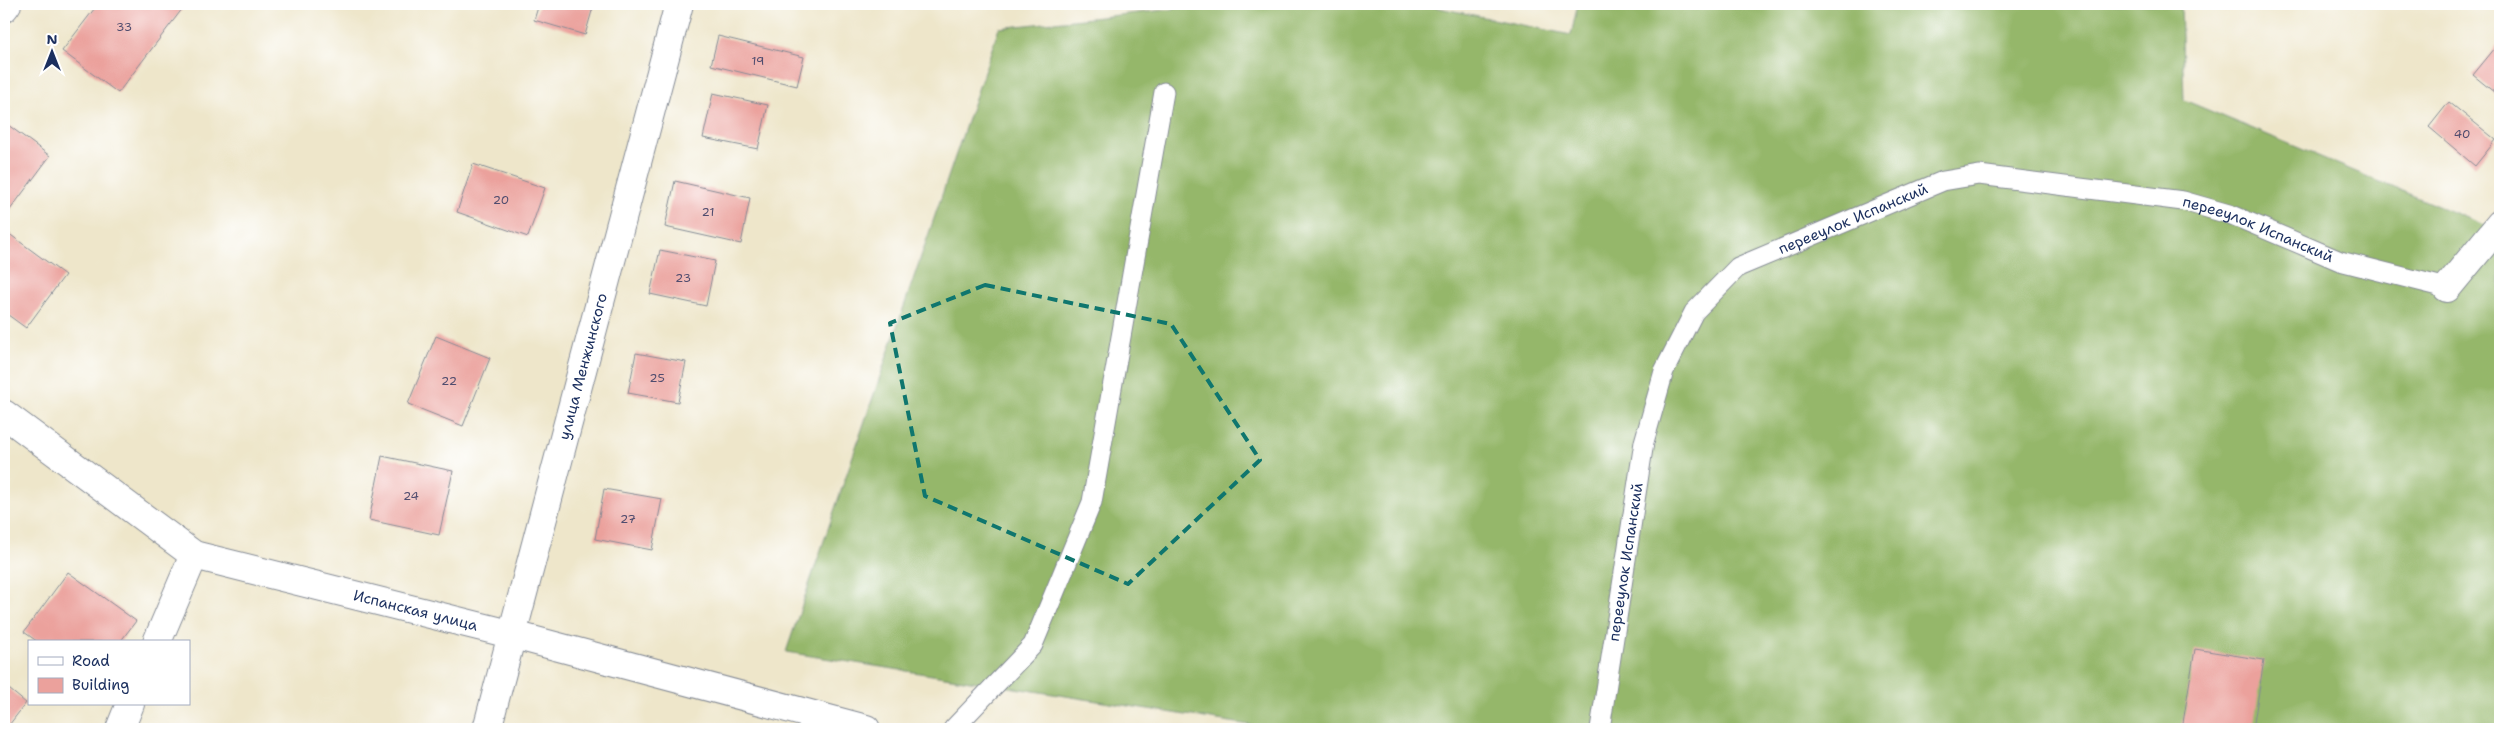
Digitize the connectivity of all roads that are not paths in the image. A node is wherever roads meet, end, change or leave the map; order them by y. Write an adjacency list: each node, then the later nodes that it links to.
1 (7, 4): 3 (street)
2 (679, 4): 9 (street, улица Менжинского)
3 (4, 8)
4 (1164, 92): 15 (lane)
5 (2500, 224): 6 (street)
6 (2447, 288): 16 (lane, перееулок Испанский)
7 (4, 414): 8 (street, Испанская улица)
8 (194, 555): 9 (street, Испанская улица); 10 (street)
9 (510, 634): 13 (street, улица Менжинского); 14 (street, Испанская улица)
10 (158, 640)
11 (129, 706): 12 (street)
12 (120, 729)
13 (487, 729)
14 (866, 729)
15 (953, 729)
16 (1600, 729)

